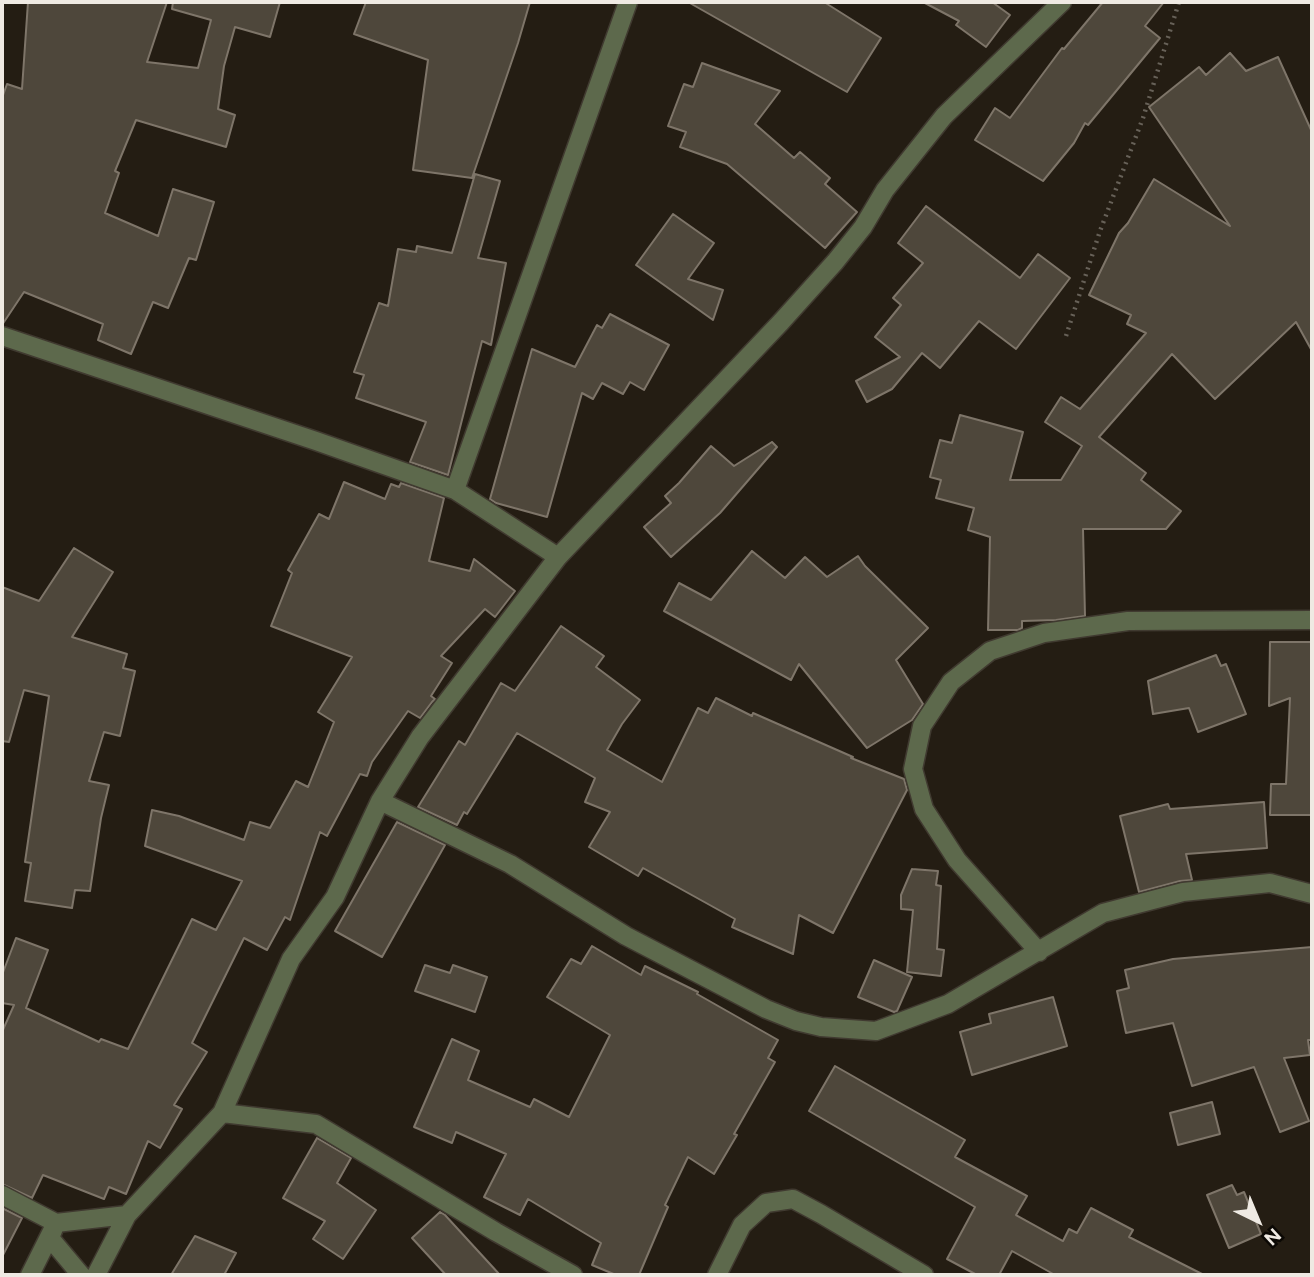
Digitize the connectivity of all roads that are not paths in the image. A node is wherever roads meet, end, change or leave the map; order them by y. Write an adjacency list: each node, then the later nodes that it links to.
1 (628, 2): 4 (street)
2 (1062, 2): 5 (street)
3 (2, 336): 4 (street)
4 (456, 490): 5 (street)
5 (558, 557): 7 (street)
6 (1312, 620): 9 (street)
7 (380, 801): 9 (street); 10 (street)
8 (1312, 894): 9 (street)
9 (1039, 953)
10 (222, 1113): 12 (street); 17 (street)
11 (2, 1195): 13 (street)
12 (127, 1215): 13 (street); 16 (street)
13 (56, 1223): 14 (street); 15 (street)
14 (30, 1275)
15 (81, 1275)
16 (96, 1275)
17 (573, 1275)
18 (717, 1275): 19 (street)
19 (924, 1275)

